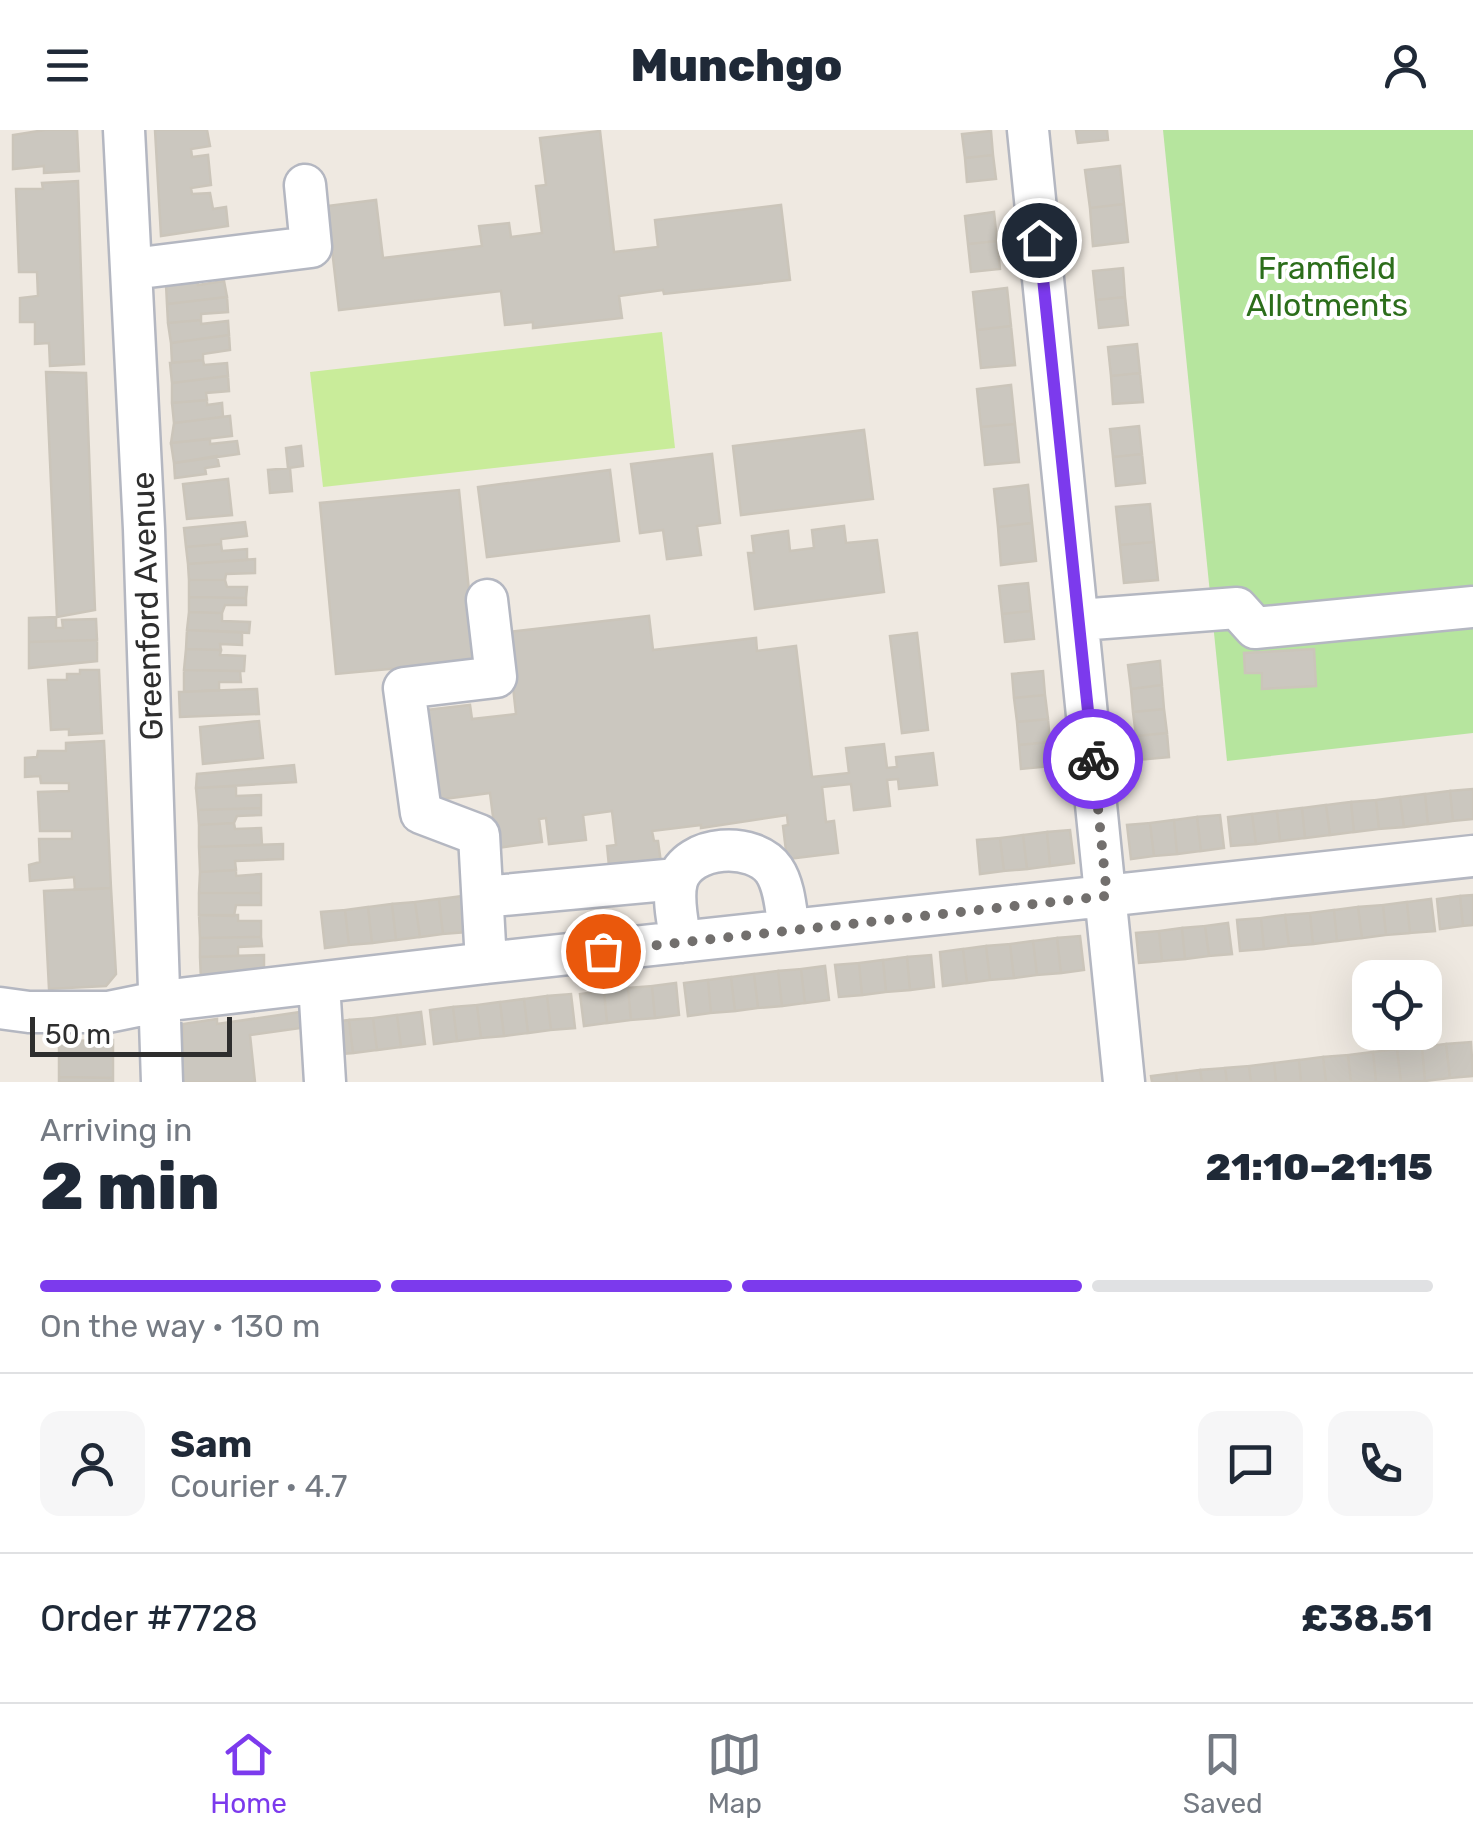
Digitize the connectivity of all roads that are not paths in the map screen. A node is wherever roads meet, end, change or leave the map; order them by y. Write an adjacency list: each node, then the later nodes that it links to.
1 (124, 130): 4 (street, Greenford Avenue)
2 (1028, 130): 7 (street)
3 (305, 185): 4 (street)
4 (132, 269): 16 (street, Greenford Avenue)
5 (487, 600): 11 (street)
6 (1473, 607): 7 (street)
7 (1079, 620): 10 (street)
8 (1473, 856): 10 (street)
9 (678, 879): 11 (street); 12 (street); 13 (street)
10 (1107, 896): 12 (street); 20 (street)
11 (483, 897): 14 (street)
12 (789, 930): 13 (street)
13 (681, 942): 14 (street)
14 (486, 963): 15 (street)
15 (319, 983): 16 (street); 19 (street)
16 (162, 1001): 17 (street); 18 (street, Greenford Avenue)
17 (0, 1008)
18 (162, 1082)
19 (324, 1082)
20 (1124, 1082)

